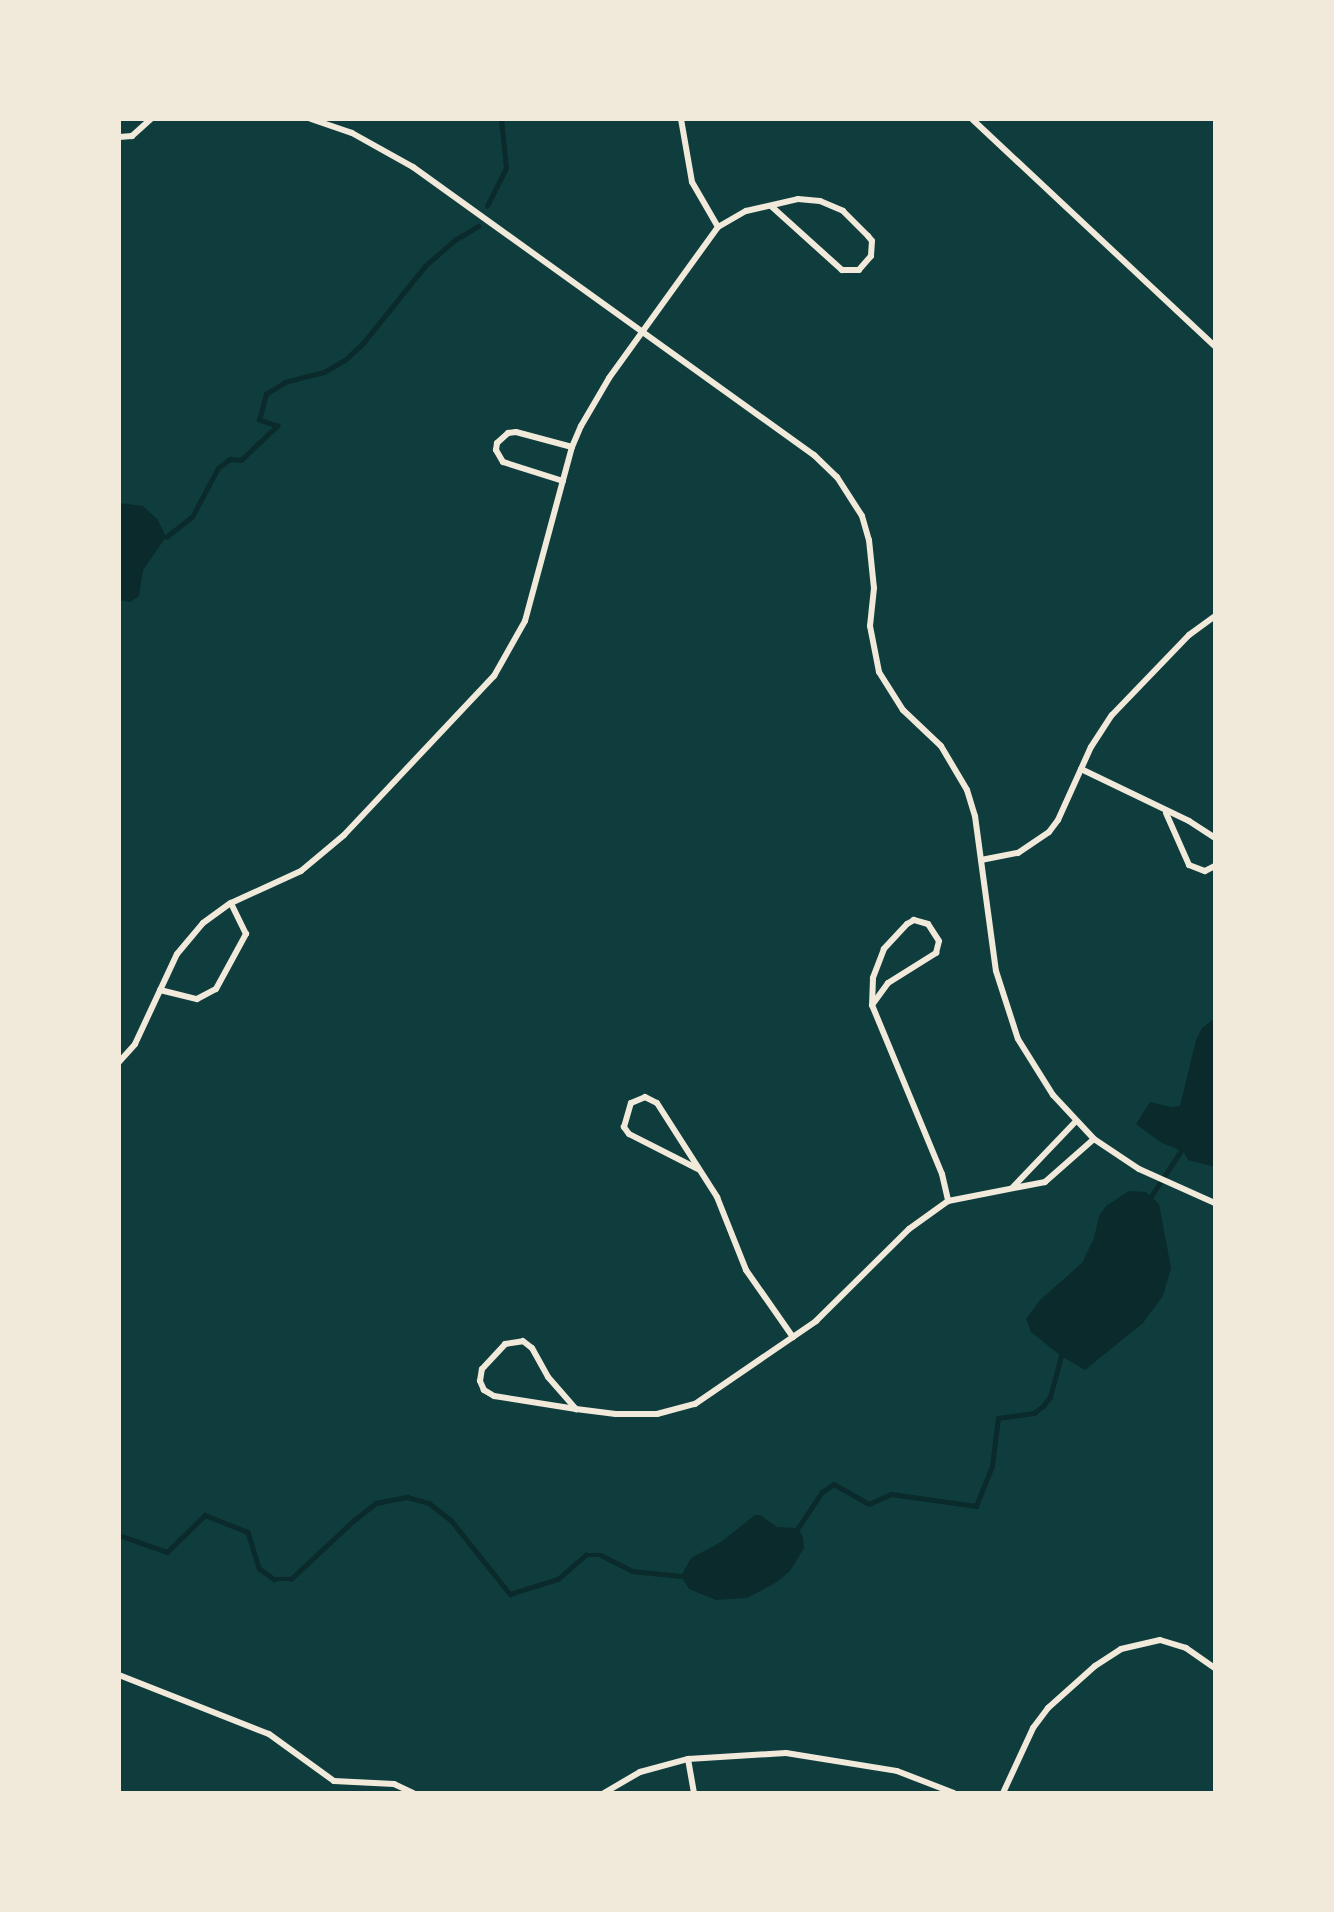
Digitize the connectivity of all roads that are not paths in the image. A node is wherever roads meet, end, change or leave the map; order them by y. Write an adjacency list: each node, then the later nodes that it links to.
1 (151, 119): 6 (street)
2 (312, 119): 9 (street)
3 (688, 119): 5 (street)
4 (972, 119): 10 (street)
5 (682, 123): 8 (street)
6 (119, 136)
7 (772, 207): 7 (street); 8 (street)
8 (718, 227): 9 (street)
9 (642, 333): 11 (street); 17 (street)
10 (1215, 346)
11 (572, 447): 12 (street); 12 (street)
12 (563, 481): 19 (street)
13 (1215, 616): 14 (street)
14 (1080, 769): 15 (street); 17 (street)
15 (1166, 813): 16 (street); 18 (street)
16 (1215, 838)
17 (981, 860): 23 (street)
18 (1215, 866)
19 (230, 903): 20 (street); 20 (street)
20 (160, 990): 22 (street)
21 (872, 1005): 21 (street); 27 (street)
22 (119, 1062)
23 (1076, 1121): 24 (street); 26 (street)
24 (1094, 1139): 26 (street); 28 (street)
25 (698, 1169): 25 (street); 29 (street)
26 (1012, 1189): 27 (street)
27 (948, 1201): 29 (street)
28 (1215, 1203)
29 (793, 1337): 30 (street)
30 (576, 1409): 30 (street)
31 (1215, 1668): 38 (street)
32 (119, 1675): 34 (street)
33 (688, 1759): 35 (street); 36 (street); 37 (street)
34 (413, 1793)
35 (604, 1793)
36 (694, 1793)
37 (954, 1793)
38 (1003, 1793)

